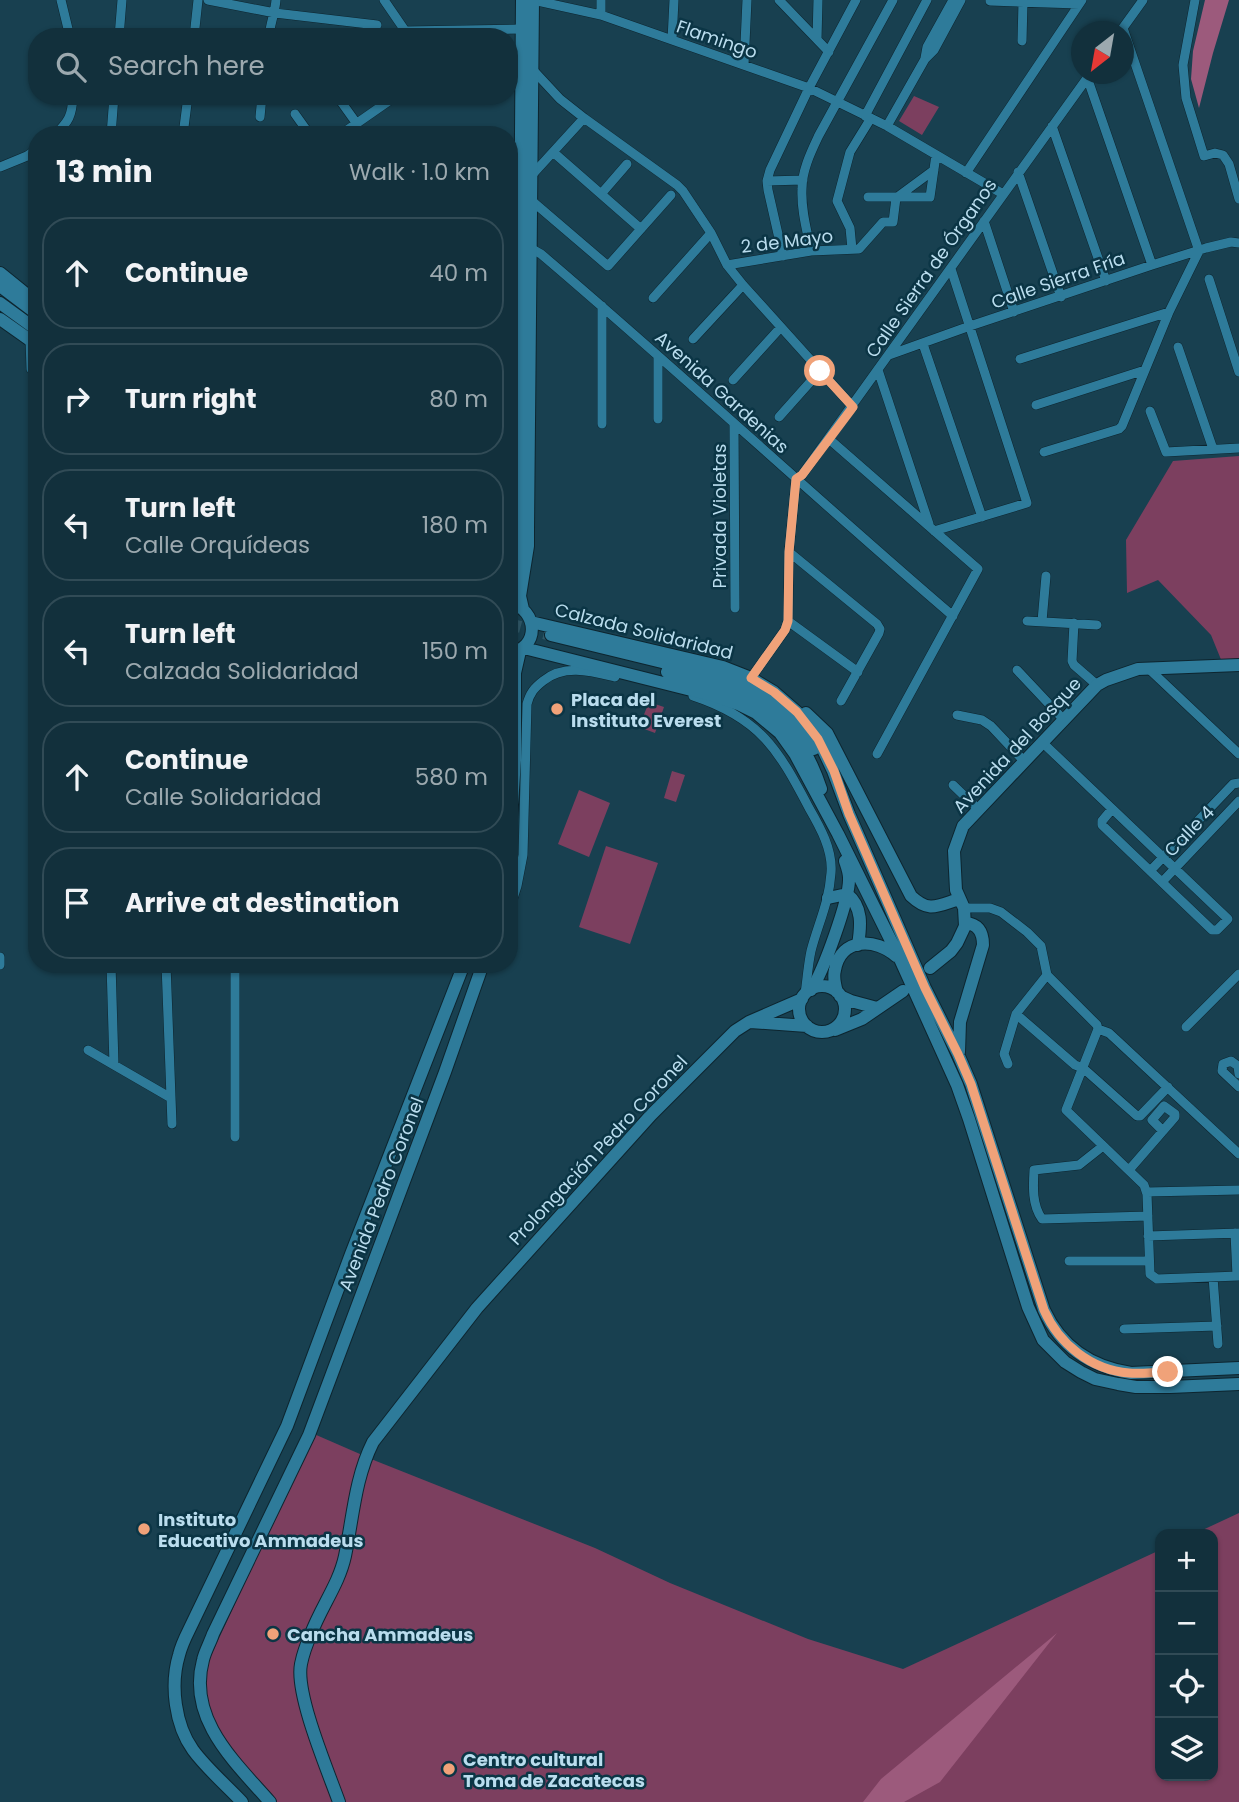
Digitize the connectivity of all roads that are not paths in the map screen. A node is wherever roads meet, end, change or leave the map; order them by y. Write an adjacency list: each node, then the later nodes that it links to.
1 (61, 0): 30 (street)
2 (122, 0): 31 (street)
3 (198, 0): 32 (street)
4 (208, 0): 27 (street)
5 (267, 0): 27 (street)
6 (276, 0): 27 (street)
7 (384, 0): 34 (street)
8 (522, 0): 36 (main road)
9 (533, 0): 26 (street, Flamingo); 45 (main road)
10 (601, 0): 26 (street)
11 (674, 0): 38 (street)
12 (747, 0): 43 (street)
13 (779, 0): 37 (street)
14 (818, 0): 37 (street)
15 (856, 0): 40 (street)
16 (893, 0): 49 (street, 2 de Mayo)
17 (928, 0): 59 (street)
18 (953, 0): 42 (street)
19 (961, 0): 42 (street)
20 (1143, 0): 28 (street)
21 (1195, 0): 85 (street)
22 (990, 1): 24 (street)
23 (1040, 1): 24 (street); 25 (street)
24 (1023, 2): 39 (street)
25 (1080, 2): 76 (street)
26 (601, 15): 38 (street, Flamingo)
27 (270, 16): 29 (street); 33 (street)
28 (1128, 21)
29 (377, 25)
30 (68, 28)
31 (120, 28)
32 (195, 28)
33 (269, 28)
34 (404, 28)
35 (518, 29): 36 (street)
36 (522, 29): 41 (main road)
37 (817, 39): 40 (street)
38 (672, 40): 43 (street, Flamingo)
39 (1022, 41)
40 (829, 52): 48 (street)
41 (518, 59)
42 (925, 60): 67 (street)
43 (744, 65): 48 (street, Flamingo)
44 (1134, 67): 94 (street)
45 (533, 70): 60 (street); 77 (main road)
46 (1082, 84): 68 (street, Calle Sierra de Órganos)
47 (1092, 84): 97 (street)
48 (809, 88): 49 (street, Flamingo); 79 (street)
49 (838, 102): 59 (street, Flamingo); 78 (street, 2 de Mayo)
50 (72, 105): 62 (street)
51 (113, 105): 63 (street)
52 (187, 105): 64 (street)
53 (261, 105): 58 (street)
54 (343, 105): 61 (street)
55 (383, 105): 61 (street)
56 (518, 105): 77 (main road)
57 (295, 114): 65 (street)
58 (260, 117)
59 (868, 117): 67 (street, Flamingo); 92 (street)
60 (583, 118): 69 (street); 89 (street)
61 (357, 124): 66 (street)
62 (62, 126)
63 (112, 126)
64 (184, 126)
65 (304, 126)
66 (354, 126)
67 (887, 126): 71 (street, Flamingo)
68 (1052, 126): 75 (street, Calle Sierra de Órganos); 101 (street)
69 (553, 152): 77 (street); 80 (street)
70 (28, 155): 73 (street)
71 (936, 155): 74 (street); 76 (street, Flamingo)
72 (627, 164): 80 (street)
73 (0, 167)
74 (934, 170): 84 (street); 84 (street)
75 (1018, 172): 81 (street, Calle Sierra de Órganos); 106 (street)
76 (966, 173): 81 (street, Flamingo)
77 (526, 178): 86 (main road); 103 (main road)
78 (803, 180): 79 (street); 93 (street, 2 de Mayo)
79 (767, 181): 95 (street)
80 (601, 194): 88 (street)
81 (1003, 194): 87 (street, Calle Sierra de Órganos)
82 (671, 195): 88 (street)
83 (869, 197): 84 (street)
84 (896, 198): 92 (street)
85 (1239, 199)
86 (531, 201): 88 (street); 91 (main road)
87 (984, 222): 98 (street, Calle Sierra de Órganos); 111 (street)
88 (641, 229)
89 (711, 233): 96 (street); 107 (street)
90 (1239, 243): 94 (street, Calle Sierra Fría)
91 (532, 249): 110 (street, Avenida Gardenias); 132 (main road)
92 (852, 249): 93 (street, 2 de Mayo)
93 (811, 251): 95 (street, 2 de Mayo)
94 (1199, 251): 97 (street, Calle Sierra Fría); 112 (street)
95 (783, 256): 96 (street, 2 de Mayo)
96 (727, 265): 102 (street)
97 (1152, 265): 101 (street, Calle Sierra Fría)
98 (951, 269): 117 (street); 123 (street, Calle Sierra de Órganos)
99 (0, 273): 105 (main road)
100 (1209, 279): 130 (street)
101 (1106, 281): 106 (street, Calle Sierra Fría)
102 (743, 285): 118 (street); 120 (street)
103 (518, 286)
104 (1, 287): 108 (main road); 115 (main road)
105 (28, 296)
106 (1061, 297): 111 (street, Calle Sierra Fría)
107 (653, 298)
108 (28, 299)
109 (0, 303): 113 (main road)
110 (602, 306): 124 (street, Avenida Gardenias); 138 (street)
111 (1014, 312): 117 (street, Calle Sierra Fría)
112 (1169, 312): 125 (street); 128 (street)
113 (17, 316): 114 (main road); 116 (main road)
114 (0, 319): 119 (main road)
115 (28, 323)
116 (28, 326)
117 (970, 326): 121 (street, Calle Sierra Fría); 145 (street)
118 (781, 327): 129 (street); 131 (street)
119 (28, 329)
120 (693, 340)
121 (923, 344): 123 (street, Calle Sierra Fría); 145 (street)
122 (1178, 346): 142 (street)
123 (889, 355): 127 (street, Calle Sierra de Órganos)
124 (658, 356): 137 (street); 139 (street, Avenida Gardenias)
125 (1020, 359)
126 (518, 362): 132 (main road)
127 (878, 370): 134 (street, Calle Sierra de Órganos); 146 (street)
128 (1144, 370): 133 (street); 143 (street)
129 (820, 371): 134 (street); 136 (street)
130 (1239, 372)
131 (733, 380)
132 (520, 385): 147 (main road); 152 (main road)
133 (1036, 405)
134 (853, 407): 140 (street, Calle Sierra de Órganos)
135 (1150, 411): 142 (street)
136 (779, 416)
137 (658, 419)
138 (602, 424)
139 (734, 424): 144 (street, Avenida Gardenias); 151 (street, Privada Violetas)
140 (829, 439): 144 (street, Calle Sierra de Órganos); 146 (street)
141 (1239, 448): 142 (street)
142 (1213, 449)
143 (1044, 452)
144 (796, 479): 148 (street); 153 (street, Avenida Gardenias)
145 (982, 517): 146 (street)
146 (932, 528): 153 (street)
147 (518, 535)
148 (789, 552): 155 (street); 166 (street)
149 (1046, 576): 157 (street)
150 (518, 606): 152 (main road)
151 (735, 608)
152 (523, 609): 154 (main road)
153 (953, 616): 174 (street)
154 (531, 621): 160 (main road, Calzada Solidaridad); 161 (main road)
155 (788, 621): 166 (street); 167 (street)
156 (1027, 621): 157 (street)
157 (1042, 621): 158 (street)
158 (1074, 622): 159 (street); 168 (street)
159 (1097, 625)
160 (554, 636): 162 (main road); 167 (main road, Calzada Solidaridad); 182 (main road, Calzada Solidaridad); 183 (main road, Calzada Solidaridad)
161 (518, 651): 162 (main road)
162 (556, 657): 183 (main road)
163 (1239, 665): 164 (main road, Avenida del Bosque)
164 (1149, 669): 168 (main road, Avenida del Bosque); 175 (street)
165 (1017, 670): 172 (street)
166 (858, 671): 170 (street)
167 (751, 678): 169 (main road, Calzada Solidaridad)
168 (1097, 685): 172 (main road, Avenida del Bosque)
169 (774, 692): 182 (main road, Calzada Solidaridad); 192 (main road)
170 (841, 701)
171 (957, 715): 176 (street)
172 (1064, 720): 173 (main road, Avenida del Bosque)
173 (1043, 743): 176 (main road, Avenida del Bosque); 180 (street)
174 (877, 754)
175 (1239, 754)
176 (1025, 762): 181 (main road, Avenida del Bosque)
177 (1239, 783): 185 (street)
178 (953, 785): 181 (street)
179 (1239, 801): 186 (street, Calle 4)
180 (1112, 809): 185 (street); 187 (street)
181 (979, 810): 192 (main road, Avenida del Bosque)
182 (849, 814): 217 (main road)
183 (830, 820): 184 (main road)
184 (838, 834): 190 (main road); 196 (main road)
185 (1163, 857): 186 (street); 187 (street)
186 (1175, 869): 189 (street, Calle 4); 189 (street)
187 (1150, 871): 189 (street)
188 (518, 875): 191 (street)
189 (1162, 882)
190 (847, 894): 191 (main road); 194 (main road); 207 (main road)
191 (828, 898): 207 (street)
192 (951, 905): 193 (main road, Avenida del Bosque); 205 (street)
193 (965, 923): 198 (main road); 217 (main road)
194 (858, 944): 196 (main road); 208 (main road)
195 (0, 957): 197 (street)
196 (900, 959): 244 (main road)
197 (0, 965)
198 (930, 968)
199 (111, 973): 219 (street)
200 (166, 973): 224 (street)
201 (235, 973): 227 (street)
202 (461, 973): 245 (main road, Avenida Pedro Coronel)
203 (481, 973): 246 (main road, Avenida Pedro Coronel)
204 (1239, 974): 213 (street)
205 (1047, 975): 210 (street); 214 (street)
206 (903, 991): 209 (main road)
207 (806, 994): 208 (main road); 211 (main road, Prolongación Pedro Coronel); 212 (main road)
208 (838, 994): 209 (main road); 215 (main road)
209 (877, 1008): 215 (main road)
210 (1016, 1014): 218 (street); 220 (street)
211 (749, 1022): 212 (main road); 247 (main road, Prolongación Pedro Coronel)
212 (807, 1026): 215 (main road)
213 (1186, 1027)
214 (1098, 1029): 220 (street); 222 (street)
215 (831, 1031)
216 (88, 1050): 219 (street)
217 (958, 1054): 243 (main road)
218 (1008, 1064)
219 (114, 1065): 224 (street)
220 (1083, 1068): 222 (street); 228 (street)
221 (1239, 1073): 223 (street)
222 (1168, 1087): 229 (street)
223 (1239, 1087)
224 (171, 1098): 225 (street)
225 (172, 1124)
226 (1163, 1131): 226 (street); 230 (street)
227 (235, 1137)
228 (1103, 1146): 230 (street); 233 (street)
229 (1239, 1154)
230 (1129, 1170): 232 (street)
231 (1239, 1190): 232 (street)
232 (1147, 1192): 233 (street)
233 (1148, 1216): 235 (street)
234 (1237, 1233): 235 (street); 238 (street)
235 (1148, 1236): 236 (street)
236 (1149, 1261): 237 (street); 239 (street)
237 (1069, 1262)
238 (1238, 1276): 239 (street)
239 (1213, 1278): 240 (street)
240 (1217, 1326): 241 (street); 242 (street)
241 (1124, 1329)
242 (1218, 1344)
243 (1239, 1368)
244 (1239, 1384)
245 (242, 1802)
246 (270, 1802)
247 (339, 1802)

